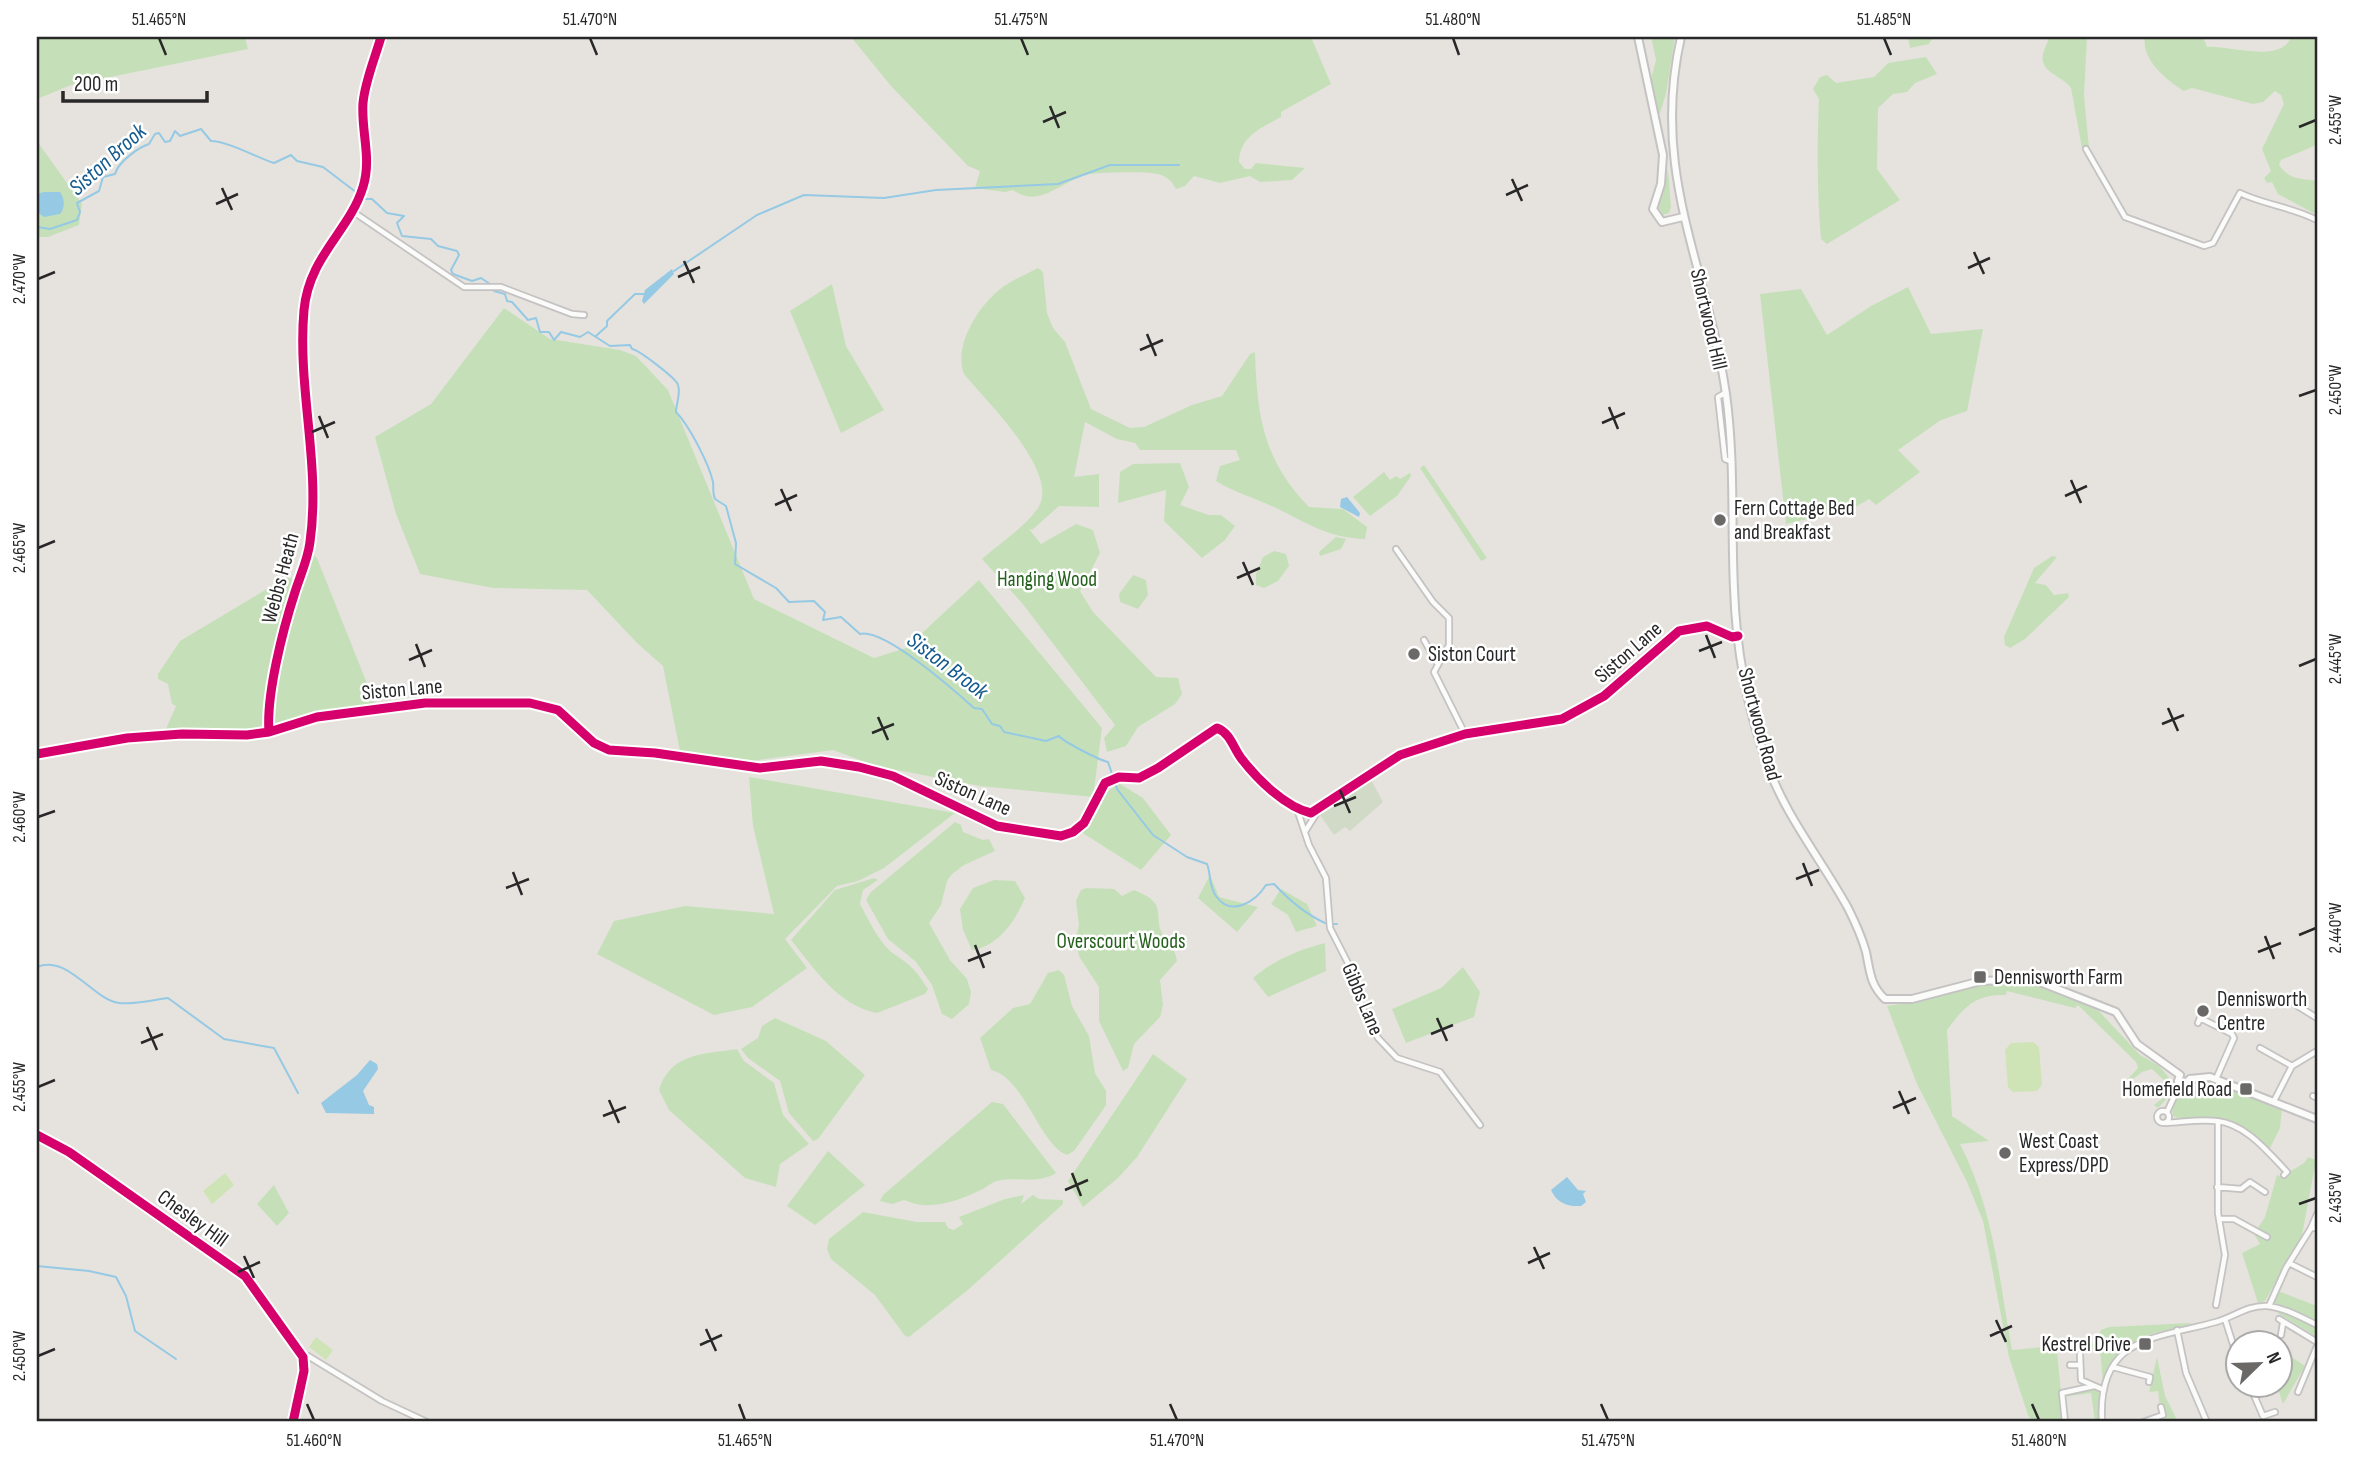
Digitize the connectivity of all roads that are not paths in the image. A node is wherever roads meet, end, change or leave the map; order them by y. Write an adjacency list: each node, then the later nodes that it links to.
1 (381, 37): 5 (street, Webbs Heath)
2 (1638, 37): 6 (main road)
3 (1681, 37): 6 (main road, Shortwood Hill)
4 (2086, 149): 7 (street)
5 (351, 210): 8 (street); 13 (street, Webbs Heath)
6 (1683, 217): 10 (main road, Shortwood Hill)
7 (2317, 220)
8 (584, 315)
9 (1396, 549): 12 (street)
10 (1737, 632): 14 (street, Siston Lane); 25 (main road, Shortwood Road)
11 (1424, 640): 12 (street)
12 (1437, 663): 14 (street)
13 (269, 732): 15 (street); 16 (street, Siston Lane)
14 (1465, 734): 17 (street, Siston Lane)
15 (37, 754)
16 (1297, 808): 17 (street); 18 (street, Gibbs Lane)
17 (1318, 811): 18 (street)
18 (1306, 830): 35 (street, Gibbs Lane)
19 (2296, 1005): 20 (street)
20 (2317, 1018)
21 (2198, 1023): 27 (street)
22 (2260, 1048): 24 (street)
23 (2317, 1051): 24 (street)
24 (2292, 1066): 29 (street)
25 (2179, 1075): 26 (main road); 28 (main road)
26 (2190, 1079): 27 (main road); 28 (main road)
27 (2216, 1079): 29 (main road)
28 (2180, 1084): 30 (street)
29 (2274, 1101): 31 (main road)
30 (2168, 1114): 33 (street); 34 (street); 34 (street)
31 (2317, 1119)
32 (2218, 1121): 33 (street); 37 (street); 38 (street)
33 (2182, 1122): 34 (street)
34 (2166, 1123)
35 (1480, 1125)
36 (37, 1135): 56 (street, Chesley Hill)
37 (2287, 1172)
38 (2217, 1187): 39 (street); 41 (street)
39 (2265, 1192)
40 (2317, 1214): 42 (street)
41 (2219, 1219): 43 (street); 46 (street)
42 (2314, 1228): 44 (street)
43 (2267, 1237)
44 (2289, 1263): 45 (street); 47 (street)
45 (2317, 1277)
46 (2216, 1305)
47 (2269, 1306): 48 (street); 49 (street)
48 (2225, 1319): 50 (street); 52 (street)
49 (2317, 1325)
50 (2228, 1330)
51 (2281, 1330): 53 (street)
52 (2177, 1331): 59 (street); 73 (street)
53 (2317, 1344): 54 (street)
54 (2316, 1353): 63 (street)
55 (2080, 1354): 58 (street)
56 (303, 1357): 68 (street); 69 (street)
57 (2070, 1365): 58 (street)
58 (2080, 1365): 61 (street)
59 (2113, 1367): 60 (street); 62 (street)
60 (2149, 1382)
61 (2094, 1387): 62 (street); 70 (street)
62 (2104, 1390): 71 (street)
63 (2298, 1392)
64 (2256, 1400): 67 (street)
65 (2161, 1407): 72 (street)
66 (2275, 1412): 67 (street)
67 (2263, 1416): 74 (street)
68 (293, 1422)
69 (427, 1422)
70 (2065, 1422)
71 (2102, 1422)
72 (2143, 1422)
73 (2203, 1422)
74 (2260, 1422)

